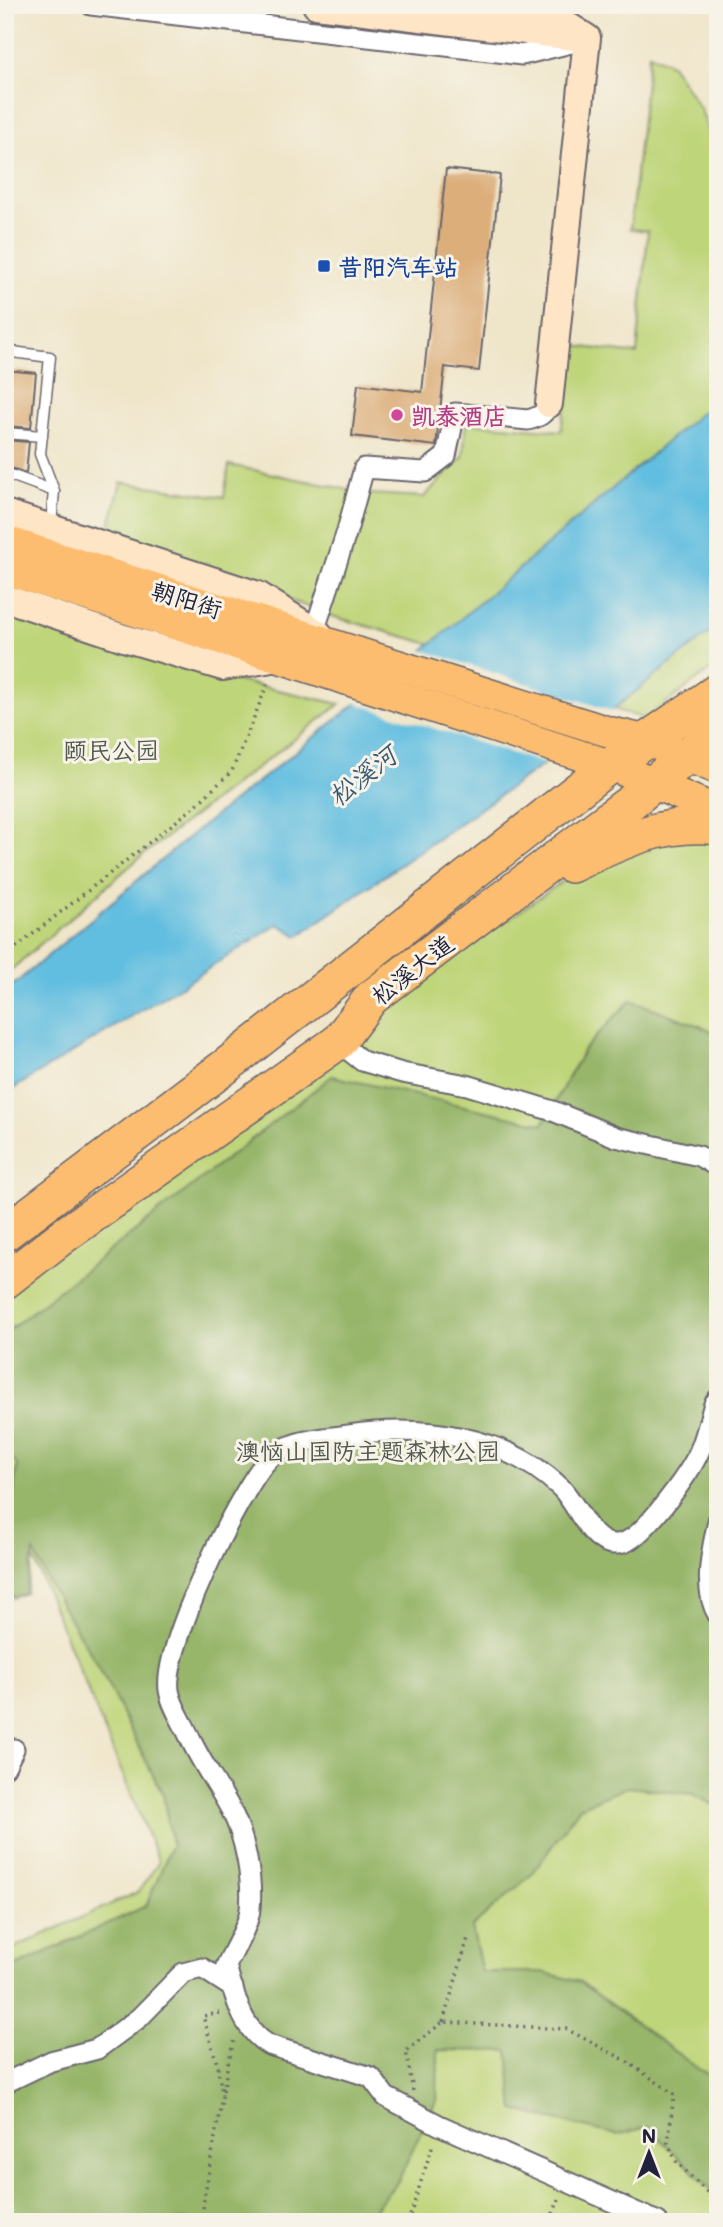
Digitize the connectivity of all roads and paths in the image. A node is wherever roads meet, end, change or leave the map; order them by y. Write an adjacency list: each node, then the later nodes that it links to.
1 (91, 5): 4 (street)
2 (316, 5): 4 (street)
3 (490, 5): 4 (street)
4 (587, 38): 6 (street)
5 (5, 351): 8 (lane)
6 (549, 404): 16 (street)
7 (5, 433): 8 (lane)
8 (42, 436): 10 (lane)
9 (5, 473): 10 (lane)
10 (54, 491): 13 (lane)
11 (5, 513): 13 (street)
12 (5, 541): 13 (main road, 朝阳街)
13 (45, 554): 14 (main road, 朝阳街); 16 (main road, 朝阳街); 17 (main road, 朝阳街)
14 (5, 569)
15 (5, 598): 17 (street)
16 (320, 638): 21 (main road, 朝阳街)
17 (278, 658): 21 (main road, 朝阳街); 28 (path)
18 (718, 691): 20 (highway, 松溪大道)
19 (718, 730): 22 (highway, 松溪大道)
20 (645, 740): 21 (highway, 松溪大道); 22 (main road)
21 (608, 748): 24 (main road); 31 (highway, 松溪大道)
22 (686, 754): 23 (main road); 24 (highway, 松溪大道)
23 (718, 769)
24 (653, 785): 25 (main road); 27 (highway, 松溪大道)
25 (718, 811)
26 (718, 827): 27 (highway)
27 (505, 897): 29 (highway, 松溪大道)
28 (5, 956)
29 (338, 1042): 30 (street); 32 (highway, 松溪大道)
30 (718, 1167)
31 (5, 1233)
32 (5, 1281)
33 (718, 1399): 39 (street)
34 (718, 1521): 35 (street)
35 (718, 1615)
36 (14, 1749): 37 (street)
37 (5, 1768)
38 (468, 1938): 41 (path)
39 (233, 1988): 40 (street); 43 (street)
40 (239, 2009): 42 (street); 45 (path)
41 (443, 2022): 44 (path); 48 (path)
42 (256, 2037): 45 (path); 46 (street)
43 (8, 2079)
44 (414, 2095)
45 (223, 2099): 50 (path)
46 (439, 2125): 47 (street); 51 (path)
47 (566, 2180): 49 (path); 54 (street)
48 (718, 2204)
49 (551, 2219): 52 (path); 53 (path)
50 (205, 2222)
51 (408, 2222)
52 (542, 2222)
53 (559, 2222)
54 (658, 2222)

